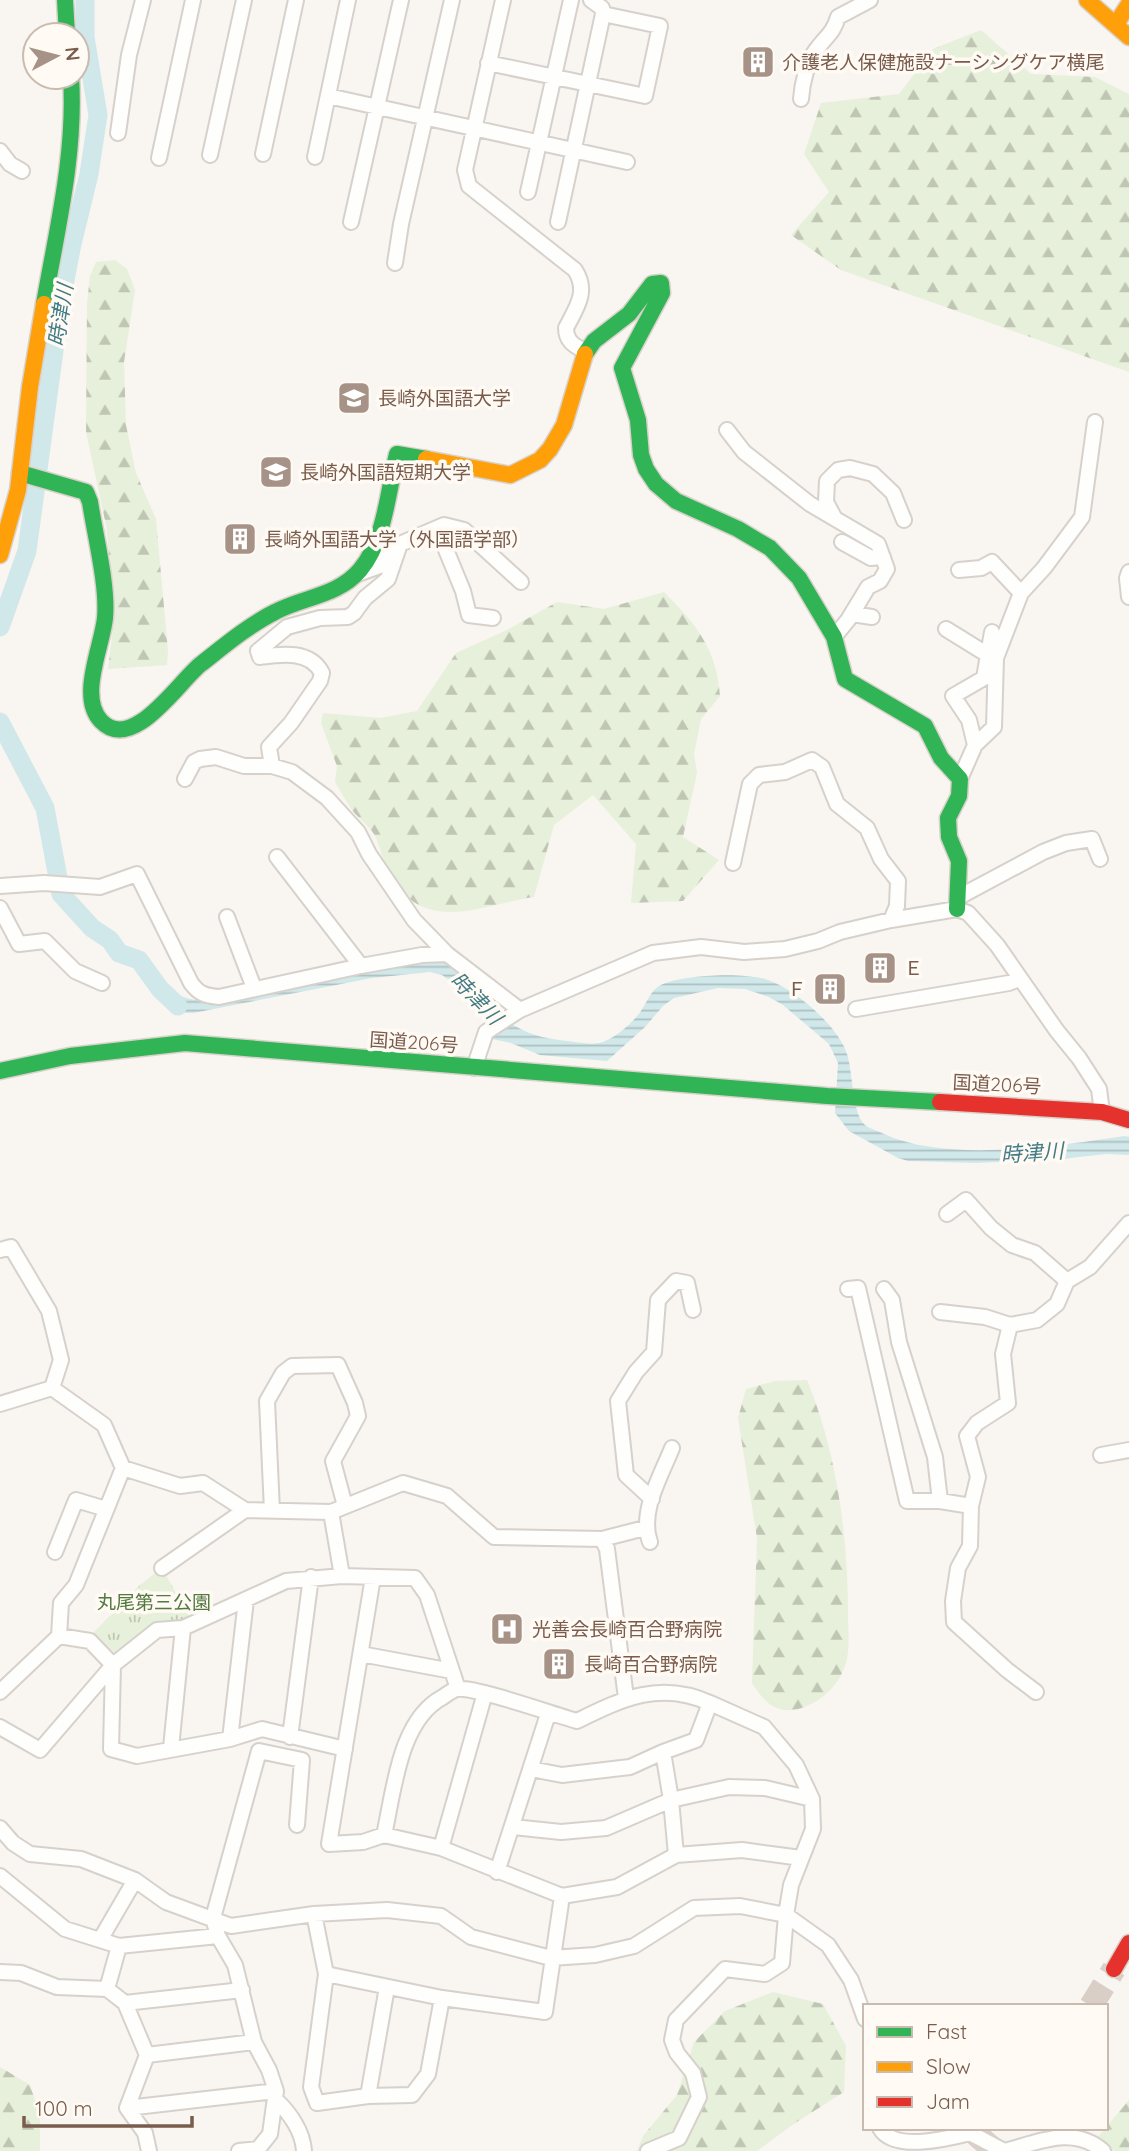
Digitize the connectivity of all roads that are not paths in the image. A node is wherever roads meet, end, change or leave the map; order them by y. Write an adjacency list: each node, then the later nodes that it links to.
1 (65, 0): 16 (main road)
2 (143, 0): 28 (street)
3 (193, 0): 35 (street)
4 (244, 0): 33 (street)
5 (296, 0): 32 (street)
6 (348, 0): 23 (street)
7 (401, 0): 25 (street)
8 (452, 0): 26 (street)
9 (503, 0): 19 (street)
10 (571, 0): 20 (street)
11 (591, 0): 15 (street)
12 (870, 0): 24 (street)
13 (1087, 0): 17 (main road)
14 (1129, 4): 17 (main road)
15 (603, 14): 21 (street); 21 (street)
16 (67, 21)
17 (1116, 24): 18 (main road)
18 (1129, 37)
19 (488, 63): 20 (street); 27 (street)
20 (554, 77): 21 (street); 29 (street)
21 (588, 84): 30 (street)
22 (72, 91): 45 (main road)
23 (328, 96): 25 (street); 34 (street)
24 (801, 99)
25 (377, 107): 26 (street); 39 (street)
26 (425, 116): 27 (street); 41 (street)
27 (475, 129): 29 (street); 42 (street)
28 (118, 133)
29 (540, 143): 30 (street); 38 (street)
30 (572, 150): 36 (street); 40 (street)
31 (0, 151): 37 (street)
32 (263, 154)
33 (210, 155)
34 (315, 157)
35 (159, 158)
36 (627, 162)
37 (22, 172)
38 (528, 192)
39 (351, 222)
40 (558, 222)
41 (395, 264)
42 (586, 352): 56 (main road); 66 (main road)
43 (1095, 422): 59 (street)
44 (727, 430): 46 (street)
45 (19, 473): 52 (main road); 56 (main road)
46 (834, 517): 47 (street); 53 (street)
47 (904, 520)
48 (437, 528): 50 (street); 51 (street); 58 (street)
49 (842, 542): 53 (street)
50 (400, 544): 56 (street); 69 (street)
51 (447, 551): 57 (street); 63 (street)
52 (0, 555)
53 (883, 557): 61 (street)
54 (959, 570): 59 (street)
55 (1129, 572): 60 (street)
56 (355, 575)
57 (469, 577)
58 (521, 582)
59 (1021, 593): 68 (street)
60 (1129, 597)
61 (852, 614): 62 (street); 66 (street)
62 (872, 617)
63 (493, 618)
64 (946, 629): 67 (street)
65 (992, 632): 67 (street)
66 (834, 637): 71 (main road)
67 (988, 655): 68 (street)
68 (975, 745): 71 (street)
69 (272, 766): 70 (street); 80 (street)
70 (185, 779)
71 (960, 779): 76 (main road)
72 (277, 858): 81 (street)
73 (1100, 859): 76 (street)
74 (733, 863): 79 (street)
75 (0, 886): 84 (street)
76 (957, 904): 79 (street); 82 (street)
77 (0, 908): 83 (street)
78 (227, 917): 84 (street)
79 (891, 920): 86 (street)
80 (447, 954): 81 (street); 86 (street)
81 (361, 966): 84 (street)
82 (1019, 979): 85 (street); 89 (street)
83 (102, 983)
84 (254, 988)
85 (856, 1009)
86 (520, 1010): 87 (street)
87 (474, 1068): 88 (main road, 国道206号); 89 (main road, 国道206号)
88 (0, 1071)
89 (1102, 1112): 90 (main road, 国道206号)
90 (1129, 1120)
91 (947, 1214): 94 (street)
92 (1129, 1223): 94 (street)
93 (0, 1250): 100 (street)
94 (1068, 1281): 99 (street)
95 (848, 1289): 107 (street)
96 (884, 1289): 107 (street)
97 (694, 1310): 106 (street)
98 (940, 1312): 99 (street)
99 (1010, 1325): 108 (street)
100 (52, 1388): 101 (street); 105 (street)
101 (0, 1404)
102 (672, 1448): 106 (street)
103 (1129, 1450): 104 (street)
104 (1101, 1455)
105 (123, 1468): 109 (street); 111 (street)
106 (652, 1499): 113 (street)
107 (940, 1501): 108 (street)
108 (971, 1506): 127 (street)
109 (106, 1509): 114 (street); 121 (street)
110 (338, 1509): 112 (street); 112 (street); 113 (street); 116 (street)
111 (245, 1510): 112 (street); 115 (street)
112 (271, 1511)
113 (602, 1539): 129 (street)
114 (55, 1552)
115 (162, 1568)
116 (342, 1576): 117 (street); 118 (street)
117 (311, 1577): 119 (street); 133 (street)
118 (373, 1577): 122 (street); 124 (street)
119 (246, 1600): 120 (street); 134 (street)
120 (183, 1628): 123 (street); 135 (street)
121 (58, 1636): 123 (street); 126 (street)
122 (360, 1654): 124 (street); 136 (street)
123 (113, 1665): 132 (street); 135 (street)
124 (452, 1671): 125 (street)
125 (458, 1689): 128 (street); 144 (street)
126 (0, 1692)
127 (1037, 1692)
128 (485, 1693): 131 (street); 146 (street)
129 (626, 1698): 130 (street); 131 (street)
130 (710, 1703): 137 (street); 139 (street)
131 (548, 1714): 138 (street)
132 (0, 1727)
133 (290, 1737): 134 (street); 136 (street)
134 (230, 1739): 135 (street)
135 (171, 1748)
136 (345, 1749): 144 (street)
137 (663, 1752): 138 (street); 140 (street)
138 (531, 1769): 142 (street)
139 (812, 1799): 140 (street); 149 (street)
140 (671, 1800): 142 (street); 148 (street)
141 (297, 1825): 156 (street)
142 (513, 1827): 150 (street)
143 (0, 1828): 145 (street)
144 (384, 1835): 146 (street)
145 (13, 1843): 147 (street); 152 (street)
146 (440, 1848): 150 (street)
147 (0, 1853)
148 (676, 1855): 149 (street); 153 (street)
149 (801, 1858): 155 (street)
150 (497, 1872): 153 (street)
151 (0, 1876): 158 (street)
152 (135, 1880): 156 (street); 158 (street)
153 (562, 1896): 161 (street)
154 (314, 1914): 156 (street); 161 (street); 164 (street)
155 (786, 1914): 161 (street); 170 (street); 180 (street)
156 (213, 1918): 157 (street)
157 (218, 1936): 160 (street); 167 (street)
158 (100, 1940): 160 (street)
159 (1129, 1943): 162 (main road)
160 (119, 1946): 166 (street)
161 (551, 1958): 168 (street)
162 (1122, 1966)
163 (0, 1972): 166 (street)
164 (326, 1974): 165 (street); 174 (street)
165 (387, 1987): 168 (street); 174 (street)
166 (107, 1989): 169 (street)
167 (242, 1990): 169 (street); 171 (street)
168 (442, 1998): 174 (street)
169 (125, 2003): 172 (street)
170 (863, 2013)
171 (254, 2042): 172 (street); 173 (street)
172 (146, 2055): 175 (street)
173 (276, 2096): 175 (street); 178 (street); 179 (street)
174 (368, 2096)
175 (127, 2108): 177 (street)
176 (881, 2130): 181 (street)
177 (149, 2151)
178 (239, 2151)
179 (304, 2151)
180 (648, 2151)
181 (1005, 2151): 182 (street)
182 (1103, 2151)

